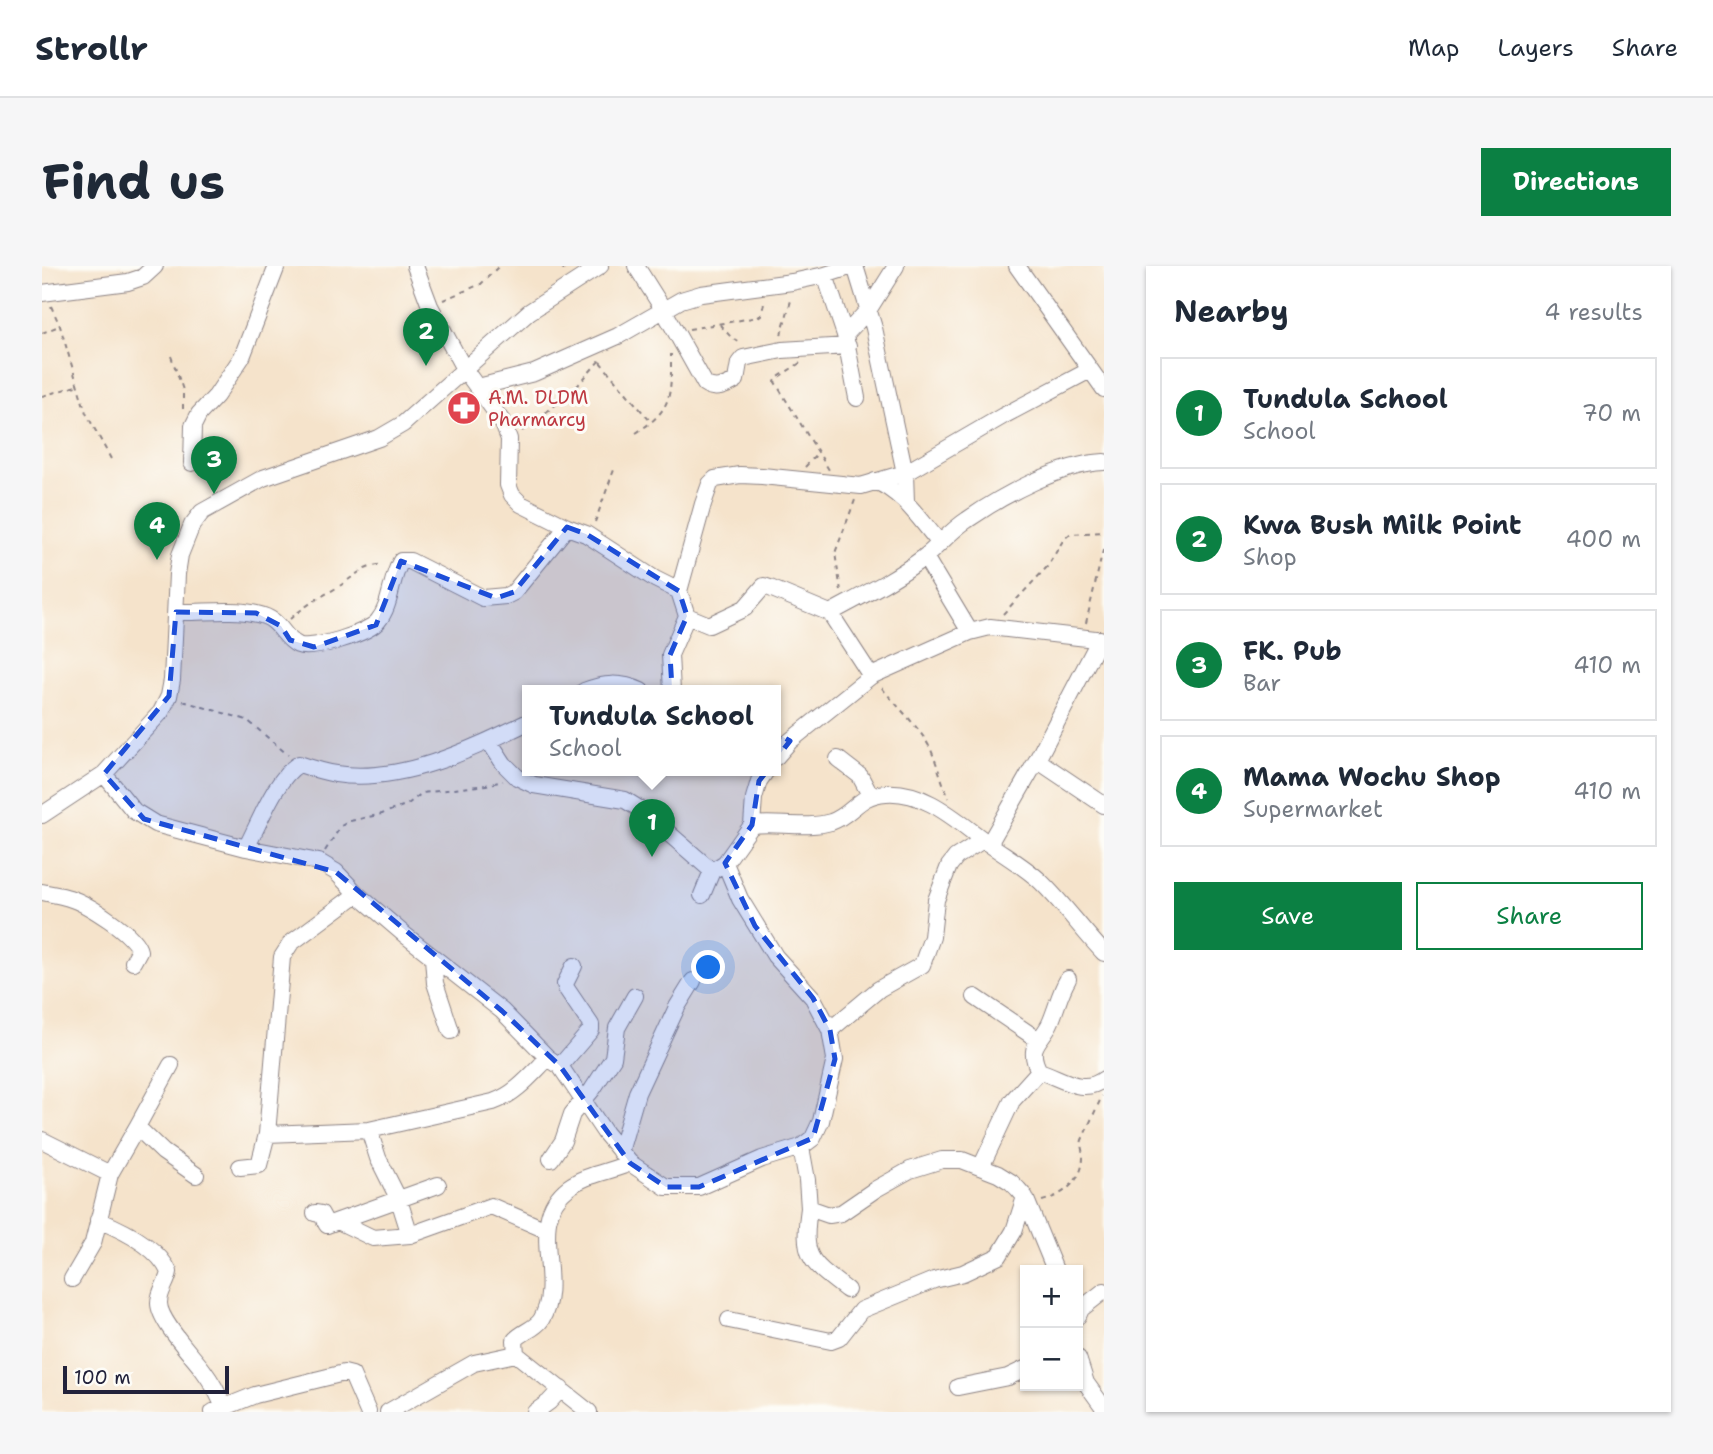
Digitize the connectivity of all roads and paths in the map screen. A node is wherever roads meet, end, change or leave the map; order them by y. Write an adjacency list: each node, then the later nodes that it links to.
1 (155, 266): 13 (street)
2 (276, 266): 37 (street)
3 (414, 266): 14 (street)
4 (499, 266): 14 (path)
5 (600, 266): 29 (street)
6 (636, 266): 15 (street)
7 (854, 266): 10 (street); 16 (street)
8 (896, 266): 16 (street)
9 (1017, 266): 30 (street)
10 (825, 275): 11 (street); 22 (street)
11 (792, 282): 12 (street); 25 (path)
12 (768, 285): 15 (street); 17 (path)
13 (44, 293): 18 (path)
14 (430, 306): 29 (street)
15 (663, 309): 19 (street); 21 (street)
16 (869, 309): 22 (street); 44 (street)
17 (720, 325): 19 (path); 23 (path)
18 (60, 326): 20 (path); 31 (path)
19 (676, 331): 25 (street)
20 (42, 333)
21 (618, 336): 28 (path); 32 (street)
22 (846, 341): 24 (street); 35 (street)
23 (745, 346)
24 (821, 349): 25 (street); 45 (path)
25 (782, 350)
26 (671, 353): 36 (path)
27 (171, 356): 37 (path)
28 (599, 361): 36 (path); 39 (path)
29 (464, 369): 32 (street); 57 (street)
30 (1090, 370): 33 (street); 44 (street)
31 (77, 386): 34 (path); 40 (path)
32 (478, 387): 39 (street)
33 (1104, 390)
34 (42, 396)
35 (857, 398)
36 (652, 423): 38 (path)
37 (193, 426): 42 (street)
38 (636, 433)
39 (509, 439): 48 (street)
40 (111, 459)
41 (1104, 462): 51 (street)
42 (192, 463)
43 (615, 467): 50 (path)
44 (905, 473): 46 (street); 47 (street)
45 (837, 483): 46 (street); 55 (street)
46 (868, 484): 47 (street); 56 (path)
47 (906, 502): 51 (street)
48 (567, 527): 50 (street); 54 (street)
49 (1104, 532): 60 (path)
50 (586, 534): 55 (street)
51 (939, 542): 53 (street)
52 (1104, 547): 62 (path)
53 (925, 557): 56 (street); 61 (street)
54 (401, 561): 59 (path); 59 (street)
55 (679, 591): 58 (street)
56 (837, 609): 58 (street); 64 (street)
57 (176, 612): 59 (street); 68 (street)
58 (687, 617): 67 (street)
59 (281, 626)
60 (990, 627): 61 (street); 62 (street)
61 (971, 632): 64 (street)
62 (1082, 638): 63 (street)
63 (1102, 640): 73 (street)
64 (871, 676): 70 (street); 79 (path)
65 (599, 685): 66 (street)
66 (622, 685)
67 (672, 685)
68 (169, 696): 74 (path); 75 (street)
69 (522, 725): 71 (street)
70 (783, 737)
71 (489, 741): 74 (street); 77 (street)
72 (838, 759): 78 (street)
73 (1037, 760): 80 (street); 83 (street)
74 (299, 764): 84 (street)
75 (104, 774): 81 (street); 84 (street)
76 (762, 776): 82 (street)
77 (517, 777): 85 (path); 86 (street)
78 (870, 795): 82 (street); 83 (street)
79 (951, 801)
80 (1103, 803)
81 (42, 815)
82 (752, 825): 86 (street)
83 (986, 842): 90 (street); 98 (street)
84 (246, 848): 85 (street)
85 (319, 862): 88 (street)
86 (719, 867): 89 (street); 98 (street)
87 (42, 892): 92 (street)
88 (358, 894): 91 (street); 108 (street)
89 (702, 895)
90 (1104, 953)
91 (433, 958): 99 (street); 101 (street)
92 (133, 962)
93 (574, 966): 101 (street)
94 (1068, 979): 100 (street)
95 (693, 981): 111 (street)
96 (635, 996): 105 (street)
97 (975, 997): 100 (street)
98 (830, 1030): 110 (street)
99 (451, 1031)
100 (1037, 1039): 103 (street)
101 (554, 1062): 105 (street); 107 (street)
102 (170, 1065): 106 (street)
103 (1039, 1071): 104 (street); 114 (street)
104 (1103, 1080): 119 (path)
105 (584, 1101): 111 (street); 112 (street)
106 (137, 1127): 115 (street); 116 (street)
107 (369, 1130): 108 (street); 118 (street)
108 (267, 1134): 113 (street)
109 (42, 1140): 115 (street)
110 (801, 1147): 111 (street); 120 (street)
111 (625, 1158): 124 (street)
112 (551, 1159)
113 (240, 1167)
114 (981, 1167): 119 (street); 120 (street)
115 (110, 1174): 122 (street)
116 (196, 1175)
117 (438, 1185): 118 (street)
118 (400, 1199): 123 (street); 125 (street)
119 (1027, 1203): 126 (street); 131 (street)
120 (809, 1209): 128 (street)
121 (315, 1213): 123 (street)
122 (98, 1220): 127 (street); 138 (street)
123 (338, 1221): 125 (street)
124 (546, 1230): 125 (street); 132 (street)
125 (410, 1235)
126 (1053, 1265)
127 (72, 1279)
128 (846, 1290)
129 (1102, 1297): 130 (street)
130 (1083, 1308)
131 (729, 1320)
132 (516, 1354): 136 (street); 141 (street)
133 (1020, 1371): 135 (street)
134 (1083, 1374): 137 (street)
135 (958, 1387)
136 (561, 1389): 139 (street); 142 (street)
137 (1104, 1408)
138 (219, 1410): 140 (street)
139 (587, 1411)
140 (368, 1412)
141 (388, 1412)
142 (535, 1412)

